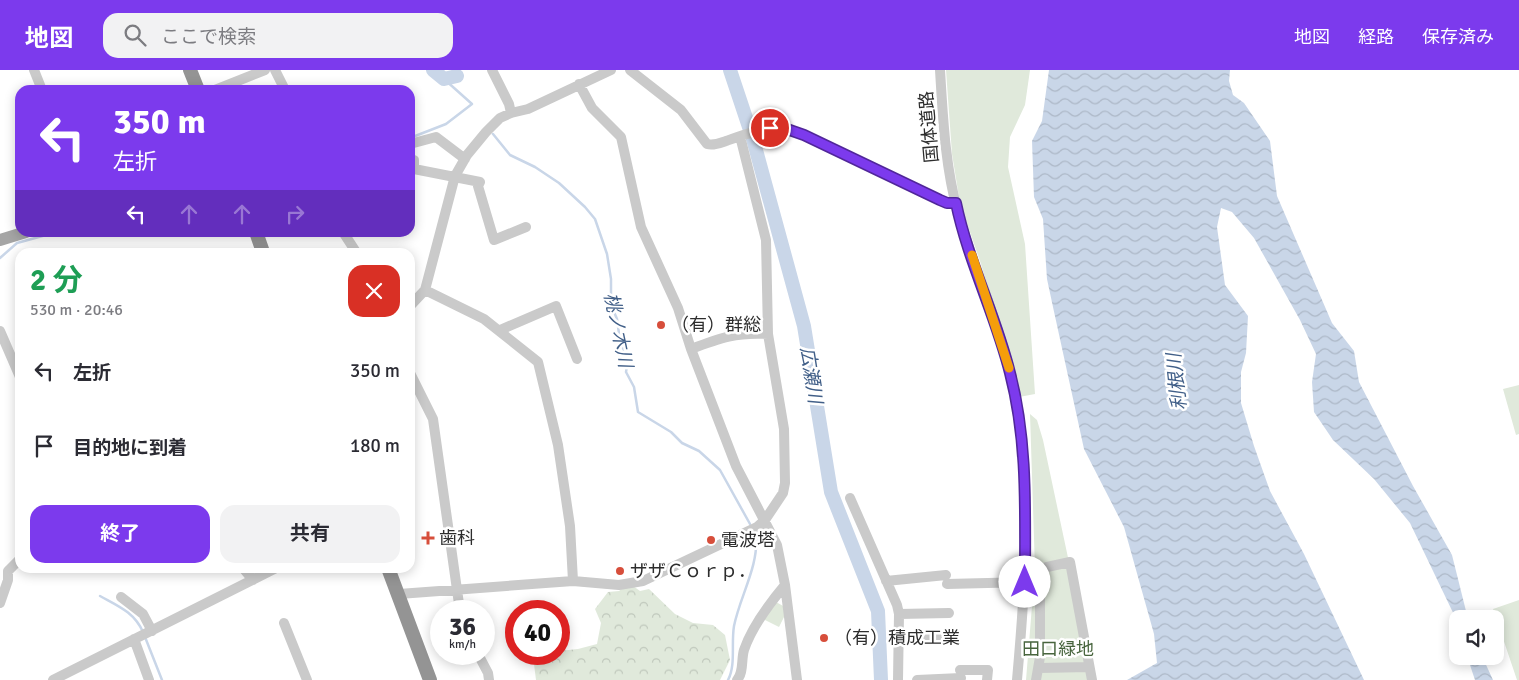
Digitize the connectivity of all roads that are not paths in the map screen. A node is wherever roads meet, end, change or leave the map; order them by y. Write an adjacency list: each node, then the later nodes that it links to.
1 (34, 70): 11 (street)
2 (190, 70): 12 (highway)
3 (198, 70): 13 (highway)
4 (265, 70): 14 (street)
5 (275, 70): 15 (street)
6 (492, 70): 16 (street)
7 (611, 70): 10 (street)
8 (630, 70): 17 (street)
9 (940, 70): 22 (street, 国体道路)
10 (579, 84): 16 (street); 33 (street)
11 (40, 85)
12 (196, 85)
13 (202, 85)
14 (228, 85)
15 (282, 85)
16 (511, 113): 19 (street)
17 (742, 136): 22 (street); 32 (street)
18 (415, 143): 19 (street)
19 (465, 159): 21 (street)
20 (415, 169): 21 (street)
21 (455, 176): 23 (street); 28 (street)
22 (956, 203): 46 (street, 国体道路)
23 (526, 227)
24 (15, 235): 26 (main road)
25 (346, 237): 27 (street)
26 (0, 240)
27 (353, 248)
28 (425, 290): 29 (street); 30 (street)
29 (415, 301)
30 (500, 330): 34 (street); 44 (street)
31 (0, 331): 35 (street)
32 (768, 334): 33 (street); 38 (street)
33 (690, 350): 38 (street)
34 (577, 359)
35 (15, 366)
36 (415, 383): 48 (street)
37 (850, 498): 45 (street)
38 (766, 520): 44 (street); 47 (street)
39 (15, 565): 52 (street)
40 (247, 573): 43 (street)
41 (266, 573): 43 (street)
42 (390, 573): 49 (highway)
43 (253, 580): 56 (street)
44 (573, 581): 48 (street)
45 (886, 581): 46 (street); 54 (street)
46 (1025, 582): 73 (street, 国体道路)
47 (785, 585): 68 (street); 69 (street)
48 (458, 590): 49 (street); 51 (street)
49 (399, 594): 66 (highway)
50 (121, 597): 56 (street)
51 (459, 600)
52 (0, 603)
53 (949, 613): 54 (street)
54 (899, 614): 57 (street)
55 (284, 623): 65 (street)
56 (152, 631): 58 (street)
57 (899, 638): 59 (street); 70 (street)
58 (134, 639): 63 (street); 64 (street)
59 (954, 639)
60 (484, 665): 67 (street)
61 (1089, 667): 62 (street); 62 (street); 75 (street)
62 (1039, 668): 74 (street)
63 (53, 680)
64 (149, 680)
65 (307, 680)
66 (430, 680)
67 (489, 680)
68 (737, 680)
69 (797, 680)
70 (898, 680)
71 (917, 680): 72 (street)
72 (987, 680)
73 (1017, 680)
74 (1036, 680)
75 (1092, 680)

